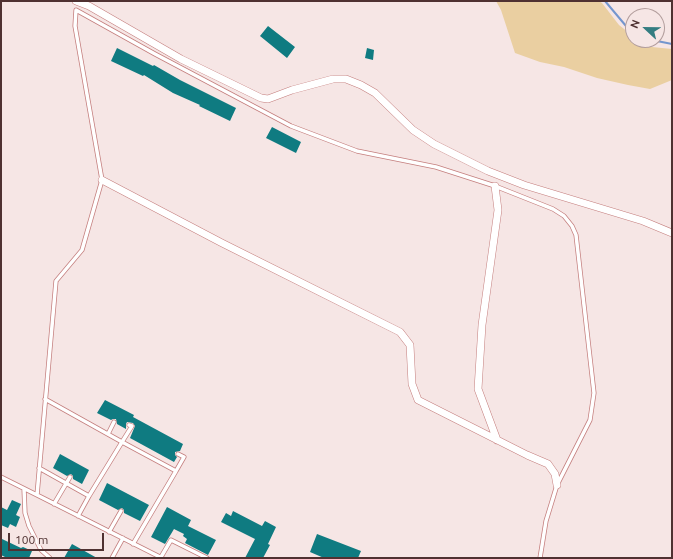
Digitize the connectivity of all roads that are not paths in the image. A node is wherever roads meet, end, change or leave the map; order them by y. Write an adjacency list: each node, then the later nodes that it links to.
1 (76, 1): 4 (street)
2 (102, 180): 3 (lane); 5 (lane); 9 (street)
3 (495, 186): 9 (street); 17 (lane)
4 (672, 233)
5 (45, 399): 8 (lane); 12 (lane)
6 (114, 422): 8 (lane)
7 (129, 425): 10 (lane)
8 (108, 434): 10 (lane)
9 (497, 440): 17 (street)
10 (122, 442): 13 (lane); 20 (lane)
11 (178, 454): 13 (lane)
12 (39, 468): 16 (lane); 19 (lane)
13 (176, 471): 26 (lane)
14 (1, 477): 18 (lane)
15 (70, 477): 16 (lane)
16 (66, 483): 20 (lane); 21 (lane)
17 (557, 485): 31 (lane)
18 (24, 489): 19 (lane); 27 (lane)
19 (37, 495): 21 (lane)
20 (89, 496): 23 (lane)
21 (54, 504): 23 (lane)
22 (121, 511): 24 (lane)
23 (78, 516): 24 (lane)
24 (110, 532): 25 (lane)
25 (123, 538): 26 (lane); 28 (lane)
26 (133, 544): 29 (lane)
27 (50, 558)
28 (112, 558)
29 (161, 558): 30 (lane)
30 (207, 558)
31 (540, 558)

